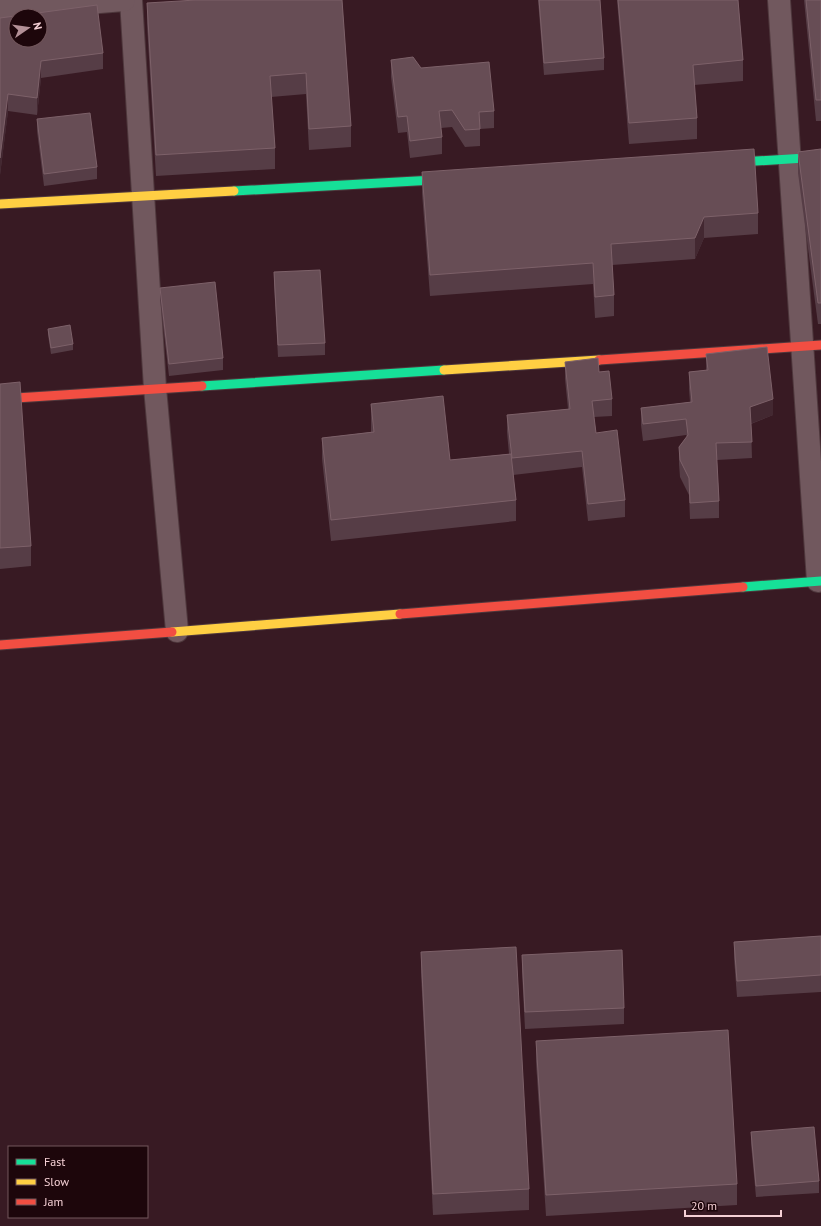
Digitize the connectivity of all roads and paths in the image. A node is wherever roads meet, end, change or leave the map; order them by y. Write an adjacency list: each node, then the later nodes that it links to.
1 (124, 0): 4 (street)
2 (131, 0): 9 (street)
3 (779, 0): 6 (street)
4 (0, 10)
5 (821, 157): 6 (street)
6 (790, 160): 7 (street); 11 (street)
7 (710, 164)
8 (458, 178): 9 (street)
9 (142, 197): 10 (street); 12 (street)
10 (0, 204)
11 (812, 346): 12 (street); 14 (street)
12 (155, 388): 13 (street); 15 (street)
13 (0, 399)
14 (819, 581): 15 (street)
15 (177, 631): 16 (street)
16 (0, 645)

